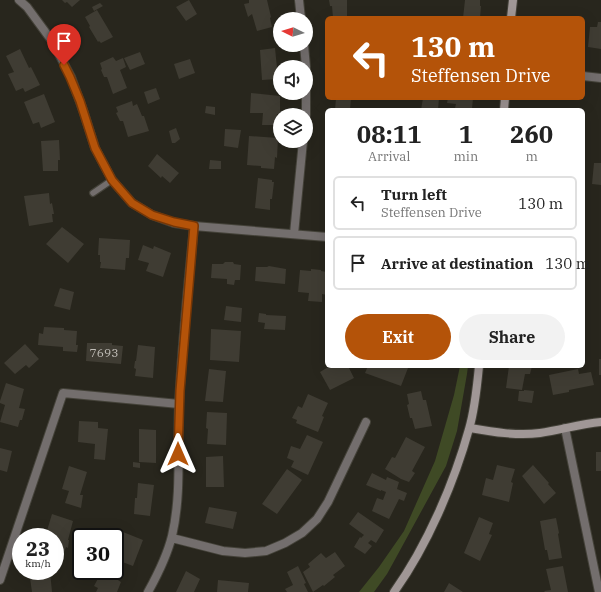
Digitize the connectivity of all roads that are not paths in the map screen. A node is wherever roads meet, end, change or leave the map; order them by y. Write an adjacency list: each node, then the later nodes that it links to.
1 (19, 0): 9 (street)
2 (299, 0): 4 (street)
3 (513, 0): 5 (main road)
4 (300, 12)
5 (511, 16)
6 (585, 76): 7 (street)
7 (601, 78)
8 (302, 148): 12 (street)
9 (112, 180): 10 (lane); 11 (street)
10 (93, 193)
11 (194, 226): 12 (street); 15 (street)
12 (294, 234): 13 (street)
13 (325, 238)
14 (479, 368): 18 (main road)
15 (179, 404): 20 (street); 21 (street)
16 (366, 422): 20 (street)
17 (601, 422): 19 (main road)
18 (470, 428): 19 (main road); 23 (main road)
19 (565, 428): 24 (street)
20 (172, 538): 22 (street)
21 (0, 580)
22 (148, 592)
23 (394, 592)
24 (599, 592)

